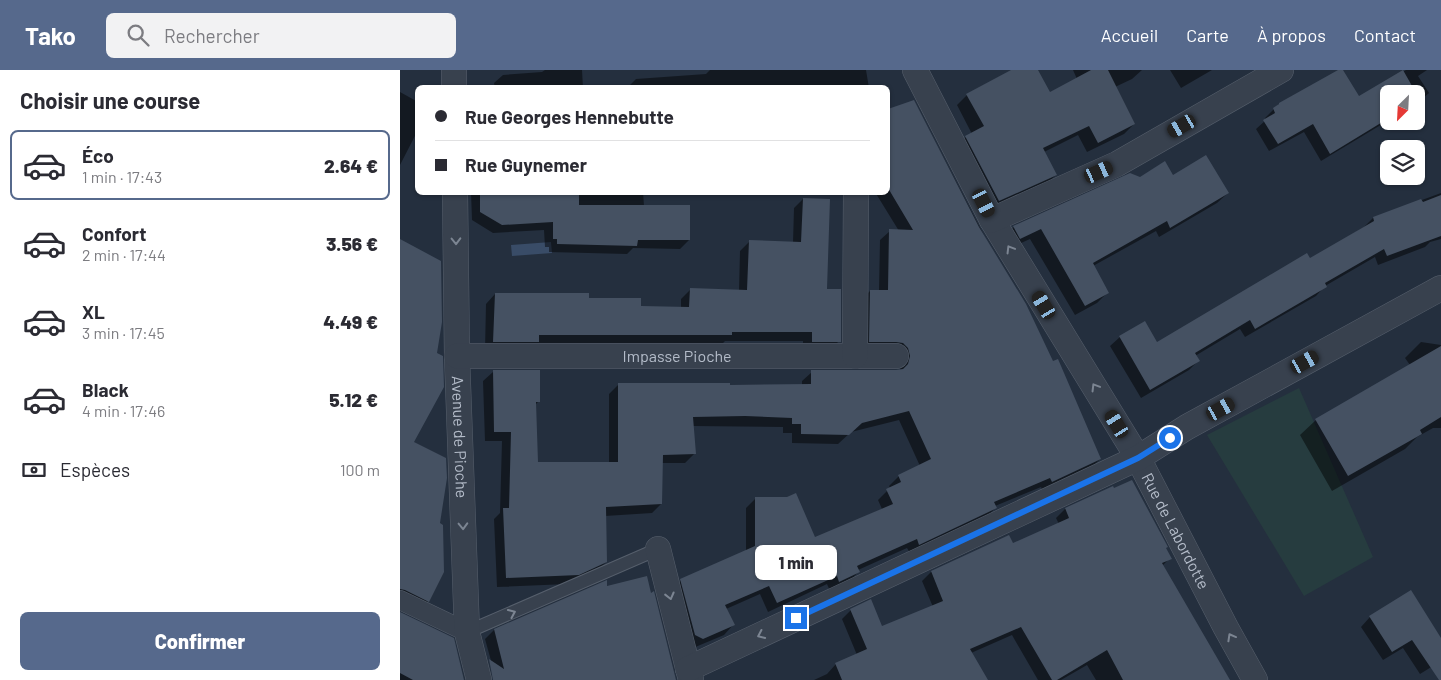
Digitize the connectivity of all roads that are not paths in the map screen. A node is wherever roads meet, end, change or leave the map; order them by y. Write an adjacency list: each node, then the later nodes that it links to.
1 (454, 70): 4 (street)
2 (915, 70): 7 (street, Rue de Labordotte)
3 (1281, 70): 7 (street)
4 (454, 85)
5 (455, 195): 9 (street, Avenue de Pioche, one-way to 9)
6 (856, 195): 10 (street)
7 (992, 220): 12 (street, Rue de Labordotte, one-way to 7)
8 (1441, 288): 12 (street)
9 (457, 356): 10 (street, Impasse Pioche); 15 (street, Avenue de Pioche, one-way to 15)
10 (855, 356): 11 (street, Impasse Pioche)
11 (896, 356)
12 (1138, 458): 16 (street, one-way to 16); 18 (street, Rue de Labordotte, one-way to 12)
13 (658, 549): 15 (lane, one-way to 13); 16 (street, one-way to 16)
14 (400, 600): 15 (street)
15 (467, 632): 17 (street, Avenue de Pioche)
16 (690, 674)
17 (480, 680)
18 (1255, 680)

